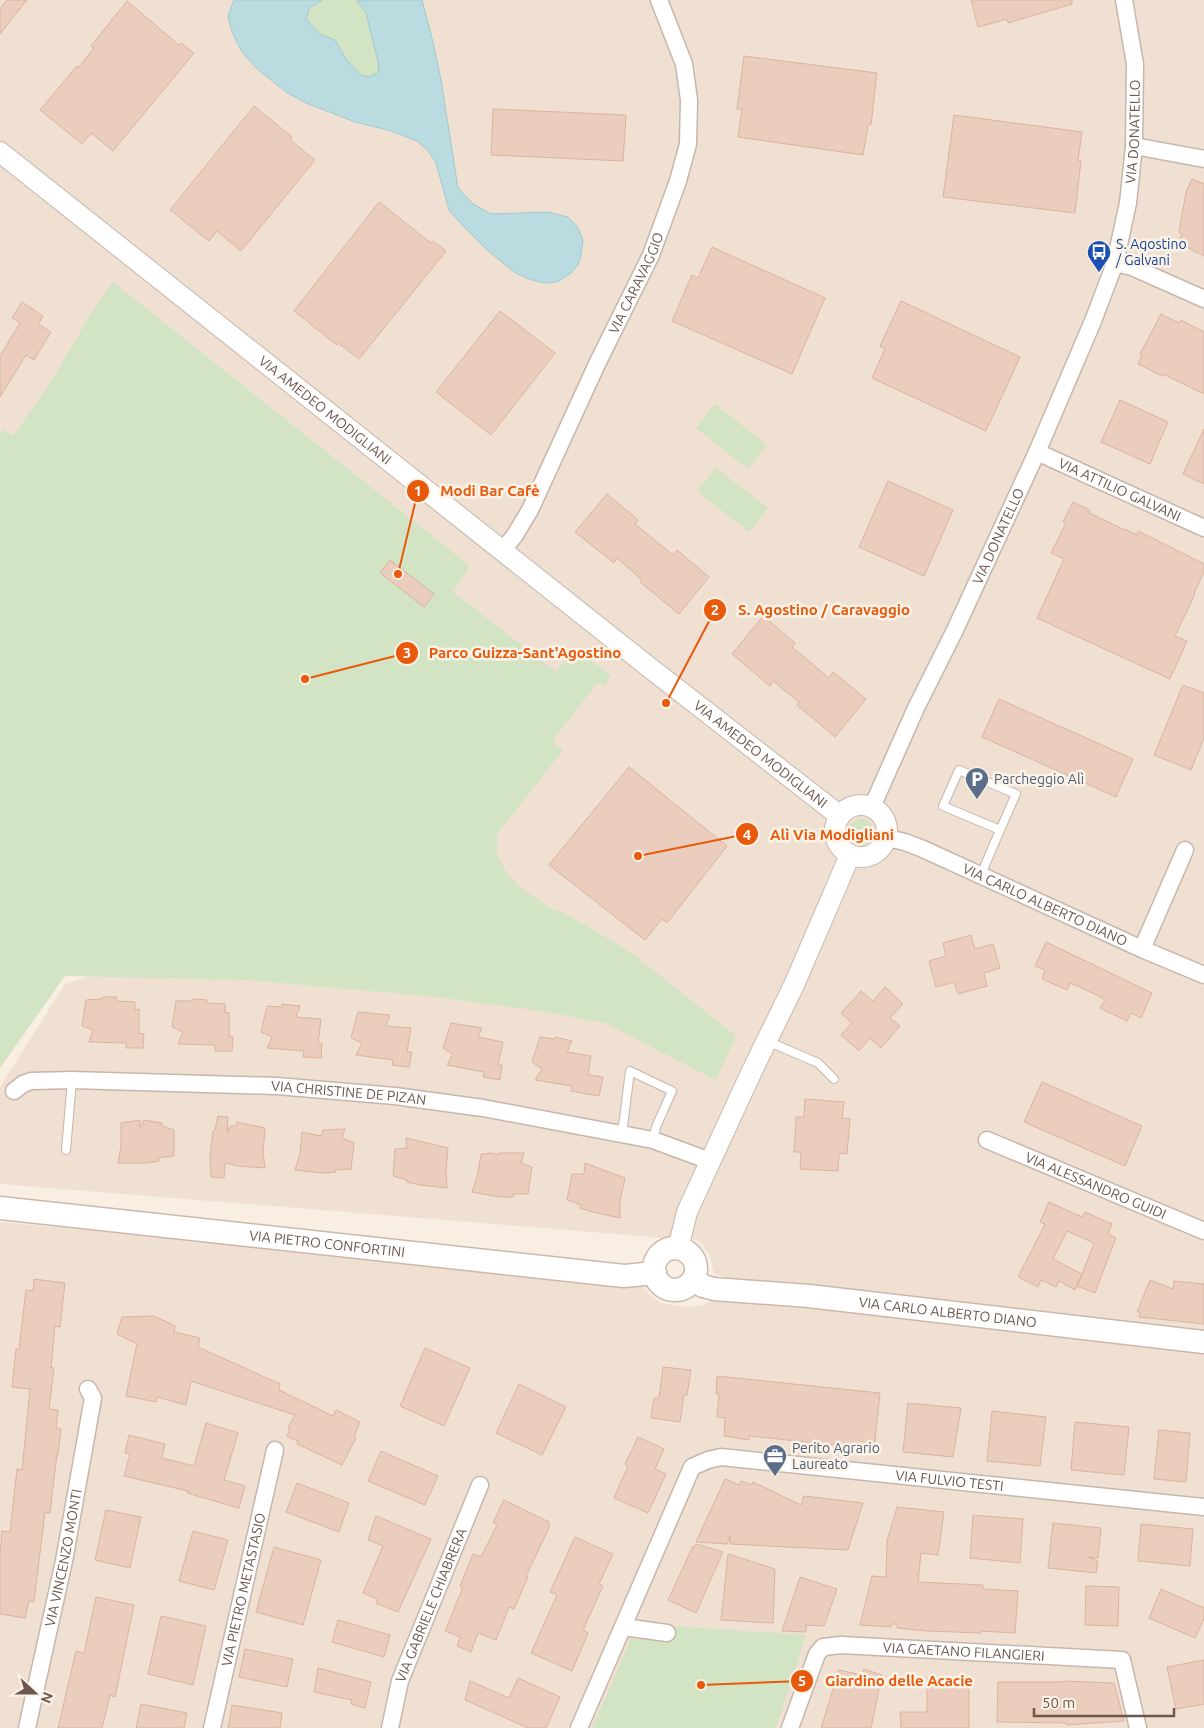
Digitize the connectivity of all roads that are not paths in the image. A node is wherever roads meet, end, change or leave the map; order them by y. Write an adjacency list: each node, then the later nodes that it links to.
1 (659, 0): 10 (street, VIA CARAVAGGIO)
2 (1124, 0): 3 (street, VIA DONATELLO)
3 (1134, 146): 5 (street); 6 (street, VIA DONATELLO)
4 (0, 152): 10 (street, VIA AMEDEO MODIGLIANI)
5 (1204, 159)
6 (1115, 263): 7 (street); 8 (street, VIA DONATELLO)
7 (1204, 299)
8 (1037, 452): 9 (street, VIA ATTILIO GALVANI); 11 (street, VIA DONATELLO)
9 (1204, 528)
10 (503, 550): 12 (street, VIA AMEDEO MODIGLIANI)
11 (872, 807): 12 (street); 14 (street)
12 (840, 816): 16 (street)
13 (1000, 830): 13 (lane); 17 (lane)
14 (887, 838): 16 (street); 17 (street, VIA CARLO ALBERTO DIANO)
15 (1185, 850): 18 (street)
16 (850, 855): 20 (street)
17 (980, 876): 18 (street, VIA CARLO ALBERTO DIANO)
18 (1142, 949): 19 (street, VIA CARLO ALBERTO DIANO)
19 (1204, 975)
20 (767, 1041): 21 (lane); 28 (street)
21 (834, 1079)
22 (72, 1080): 23 (street, VIA CHRISTINE DE PIZAN); 24 (street, VIA CHRISTINE DE PIZAN); 27 (lane)
23 (14, 1091)
24 (622, 1134): 25 (street, VIA CHRISTINE DE PIZAN); 25 (lane)
25 (652, 1140): 28 (street, VIA CHRISTINE DE PIZAN)
26 (987, 1140): 30 (street, VIA ALESSANDRO GUIDI)
27 (66, 1150)
28 (710, 1161): 31 (street)
29 (0, 1208): 32 (main road, VIA PIETRO CONFORTINI)
30 (1204, 1231)
31 (678, 1248): 32 (main road); 33 (main road)
32 (655, 1273): 33 (main road)
33 (693, 1280): 34 (main road, VIA CARLO ALBERTO DIANO)
34 (1204, 1342)
35 (88, 1389): 41 (street, VIA VINCENZO MONTI)
36 (275, 1450): 42 (street, VIA PIETRO METASTASIO)
37 (480, 1485): 43 (street, VIA GABRIELE CHIABRERA)
38 (1204, 1508): 39 (street, VIA FULVIO TESTI)
39 (623, 1627): 40 (street); 44 (street, VIA FULVIO TESTI)
40 (667, 1633)
41 (27, 1728)
42 (212, 1728)
43 (390, 1728)
44 (579, 1728)
45 (790, 1728): 46 (street, VIA GAETANO FILANGIERI)
46 (1138, 1728)

